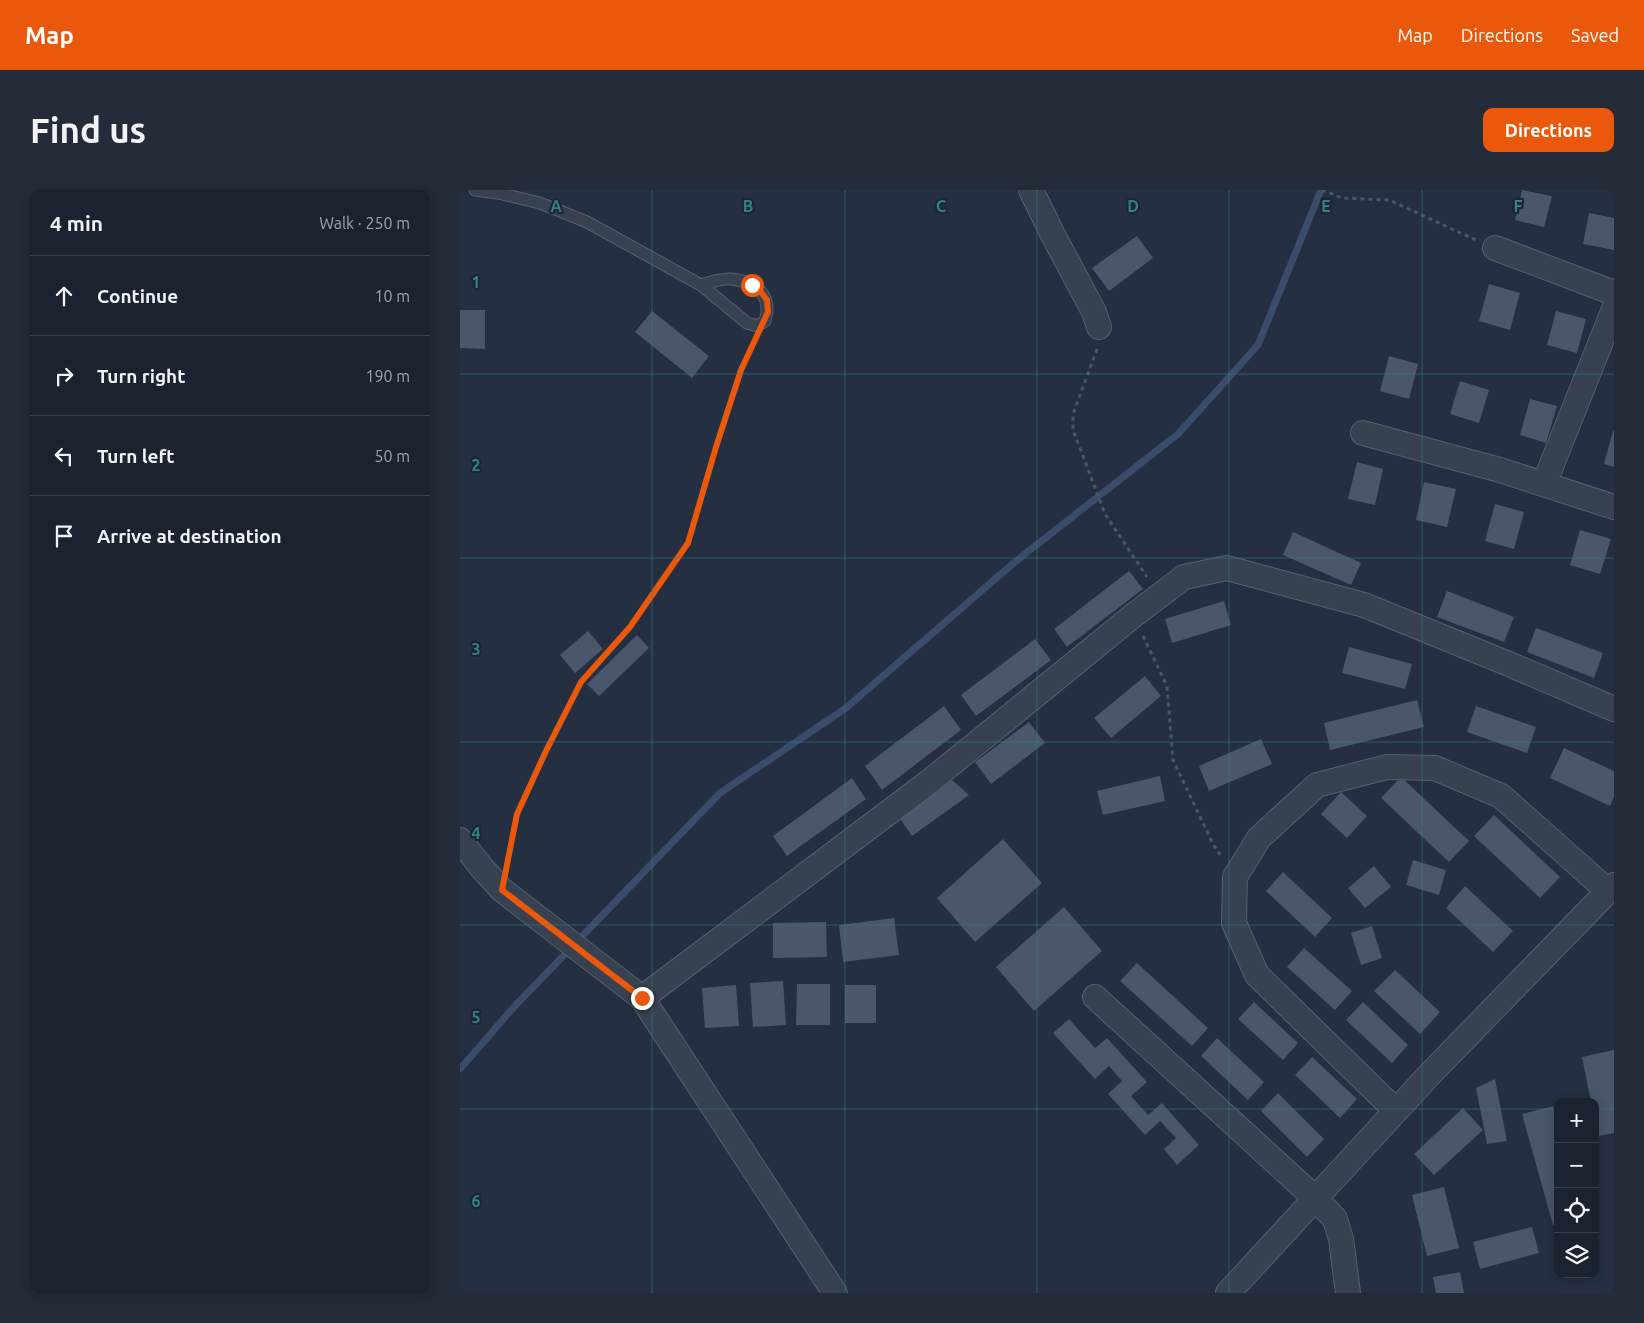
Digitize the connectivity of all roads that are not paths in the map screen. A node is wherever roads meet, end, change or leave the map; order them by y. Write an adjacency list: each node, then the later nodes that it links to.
1 (475, 190): 4 (lane)
2 (1031, 190): 7 (street)
3 (1495, 248): 5 (street)
4 (700, 285): 4 (lane)
5 (1614, 293)
6 (1614, 309): 9 (street)
7 (1099, 327)
8 (1363, 433): 9 (street)
9 (1544, 484): 10 (street)
10 (1614, 507)
11 (1614, 710): 15 (street)
12 (460, 840): 15 (street)
13 (1611, 888): 16 (street); 16 (street)
14 (1095, 997): 17 (street)
15 (642, 998): 18 (street)
16 (1396, 1111): 17 (street)
17 (1315, 1198): 19 (street); 20 (street)
18 (835, 1293)
19 (1228, 1293)
20 (1348, 1293)

